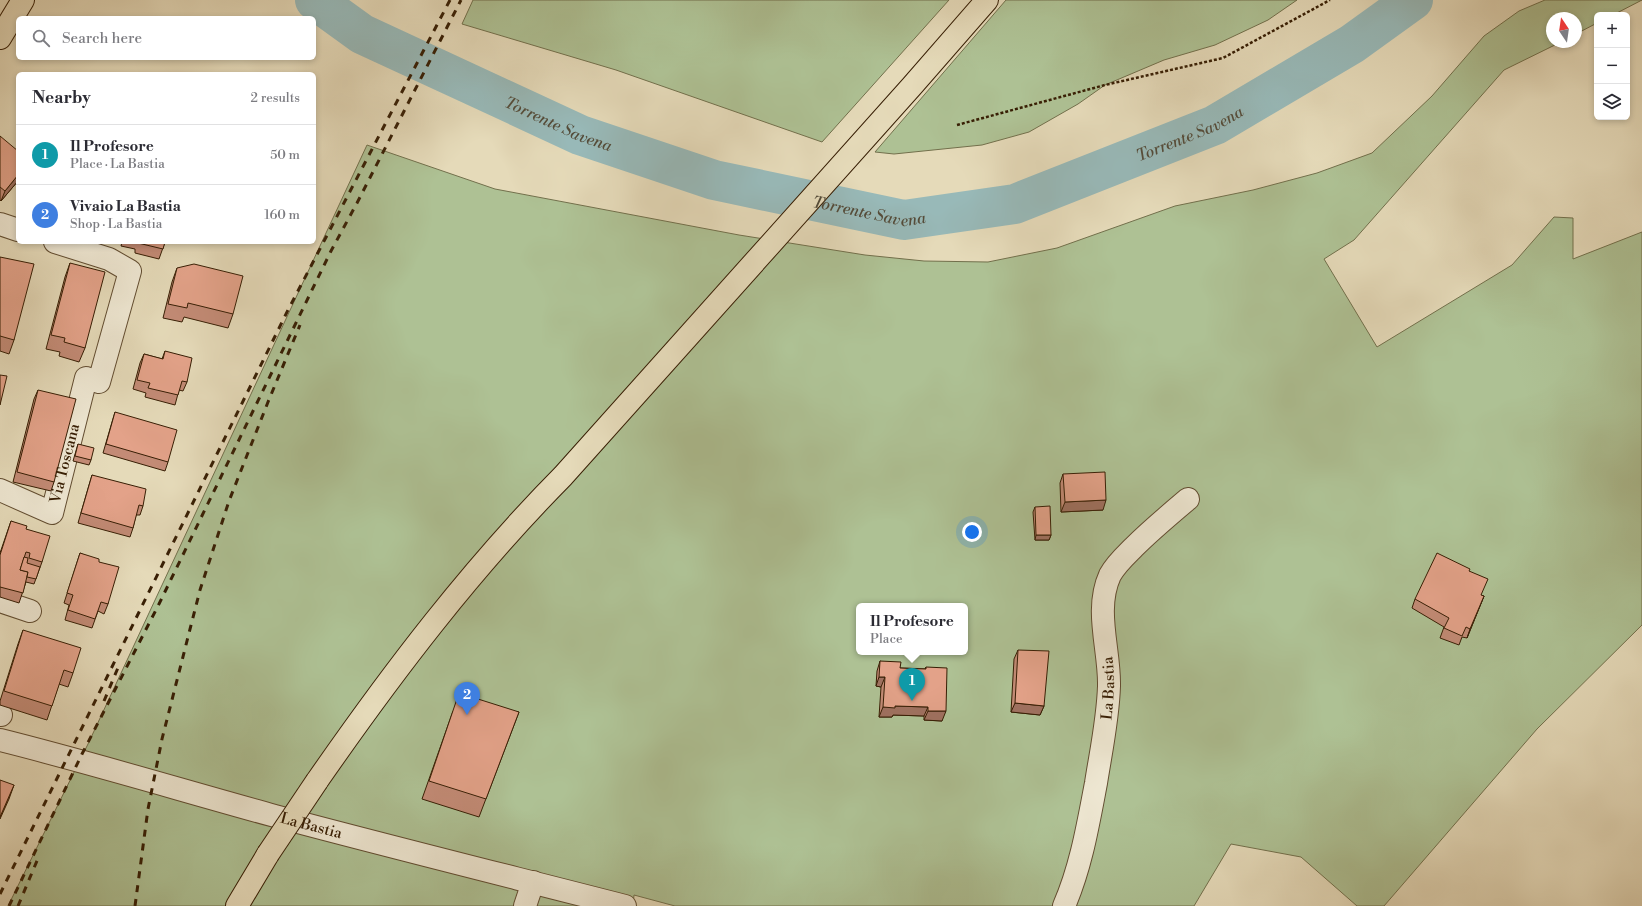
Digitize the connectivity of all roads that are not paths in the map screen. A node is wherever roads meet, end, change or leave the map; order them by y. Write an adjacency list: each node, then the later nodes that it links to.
1 (22, 0): 3 (main road)
2 (987, 0): 13 (main road, bridge)
3 (0, 38)
4 (0, 224): 5 (street)
5 (16, 229)
6 (61, 244): 7 (street, Via Toscana)
7 (0, 490)
8 (1188, 499): 16 (street, La Bastia)
9 (0, 601): 10 (street)
10 (30, 611)
11 (0, 740): 12 (street, La Bastia)
12 (533, 882): 14 (street); 15 (street, La Bastia)
13 (237, 906)
14 (526, 906)
15 (624, 906)
16 (1064, 906)

